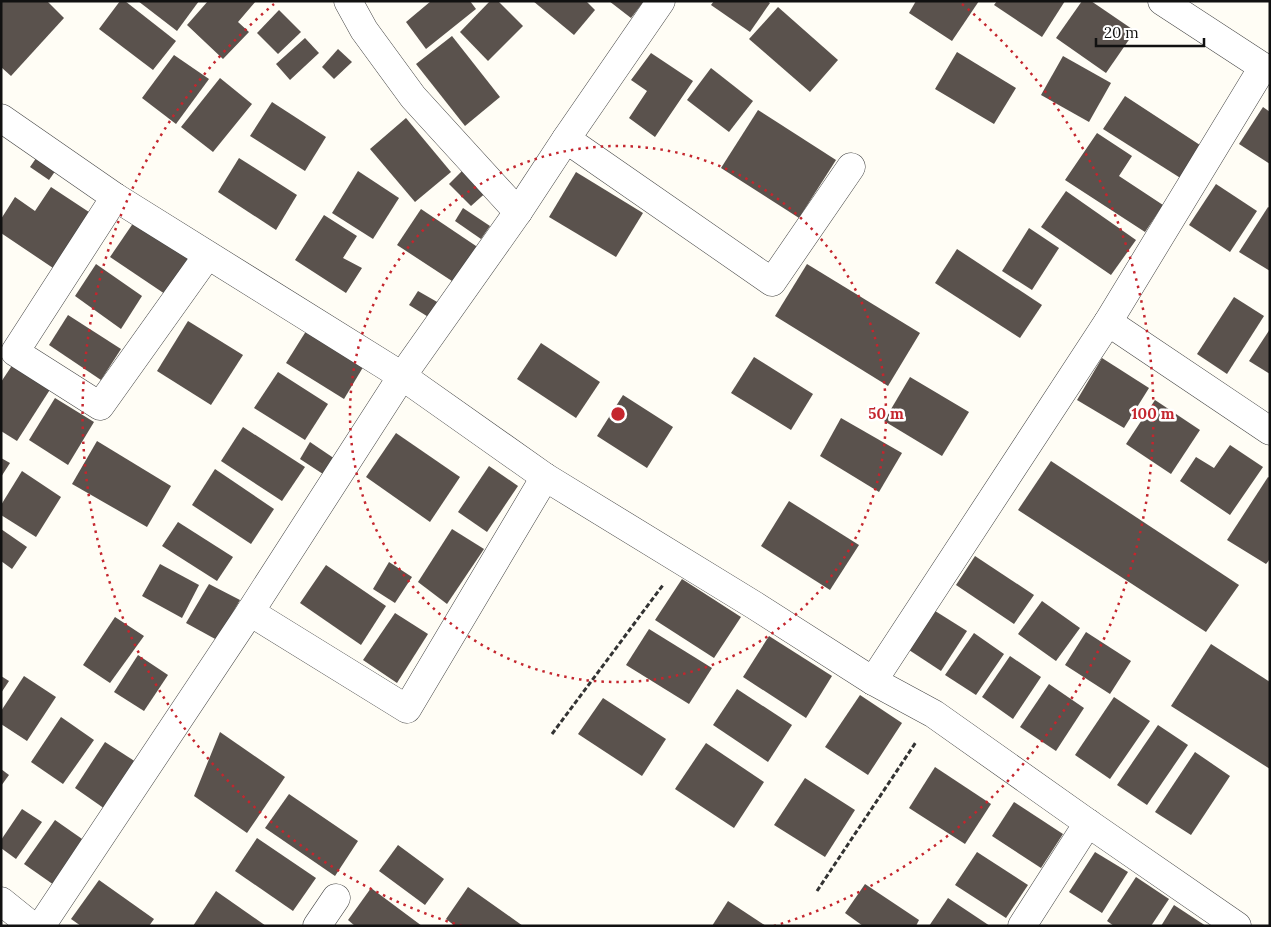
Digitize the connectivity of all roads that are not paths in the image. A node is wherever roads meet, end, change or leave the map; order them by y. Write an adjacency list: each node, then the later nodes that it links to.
1 (348, 1): 9 (street)
2 (661, 1): 6 (street)
3 (1162, 1): 4 (street)
4 (1266, 68): 11 (street)
5 (1, 118): 8 (street)
6 (566, 138): 7 (street); 9 (street)
7 (851, 167)
8 (115, 197): 10 (street); 10 (street)
9 (518, 212): 12 (street)
10 (207, 256): 12 (street)
11 (1108, 322): 13 (street); 16 (street)
12 (402, 376): 14 (street); 15 (street)
13 (1270, 431)
14 (545, 477): 15 (street); 16 (street)
15 (250, 612): 21 (street)
16 (873, 681): 17 (street)
17 (1088, 823): 23 (street); 24 (street)
18 (336, 898): 22 (street)
19 (1, 901): 20 (street)
20 (32, 926)
21 (42, 926)
22 (317, 926)
23 (1022, 926)
24 (1237, 926)

